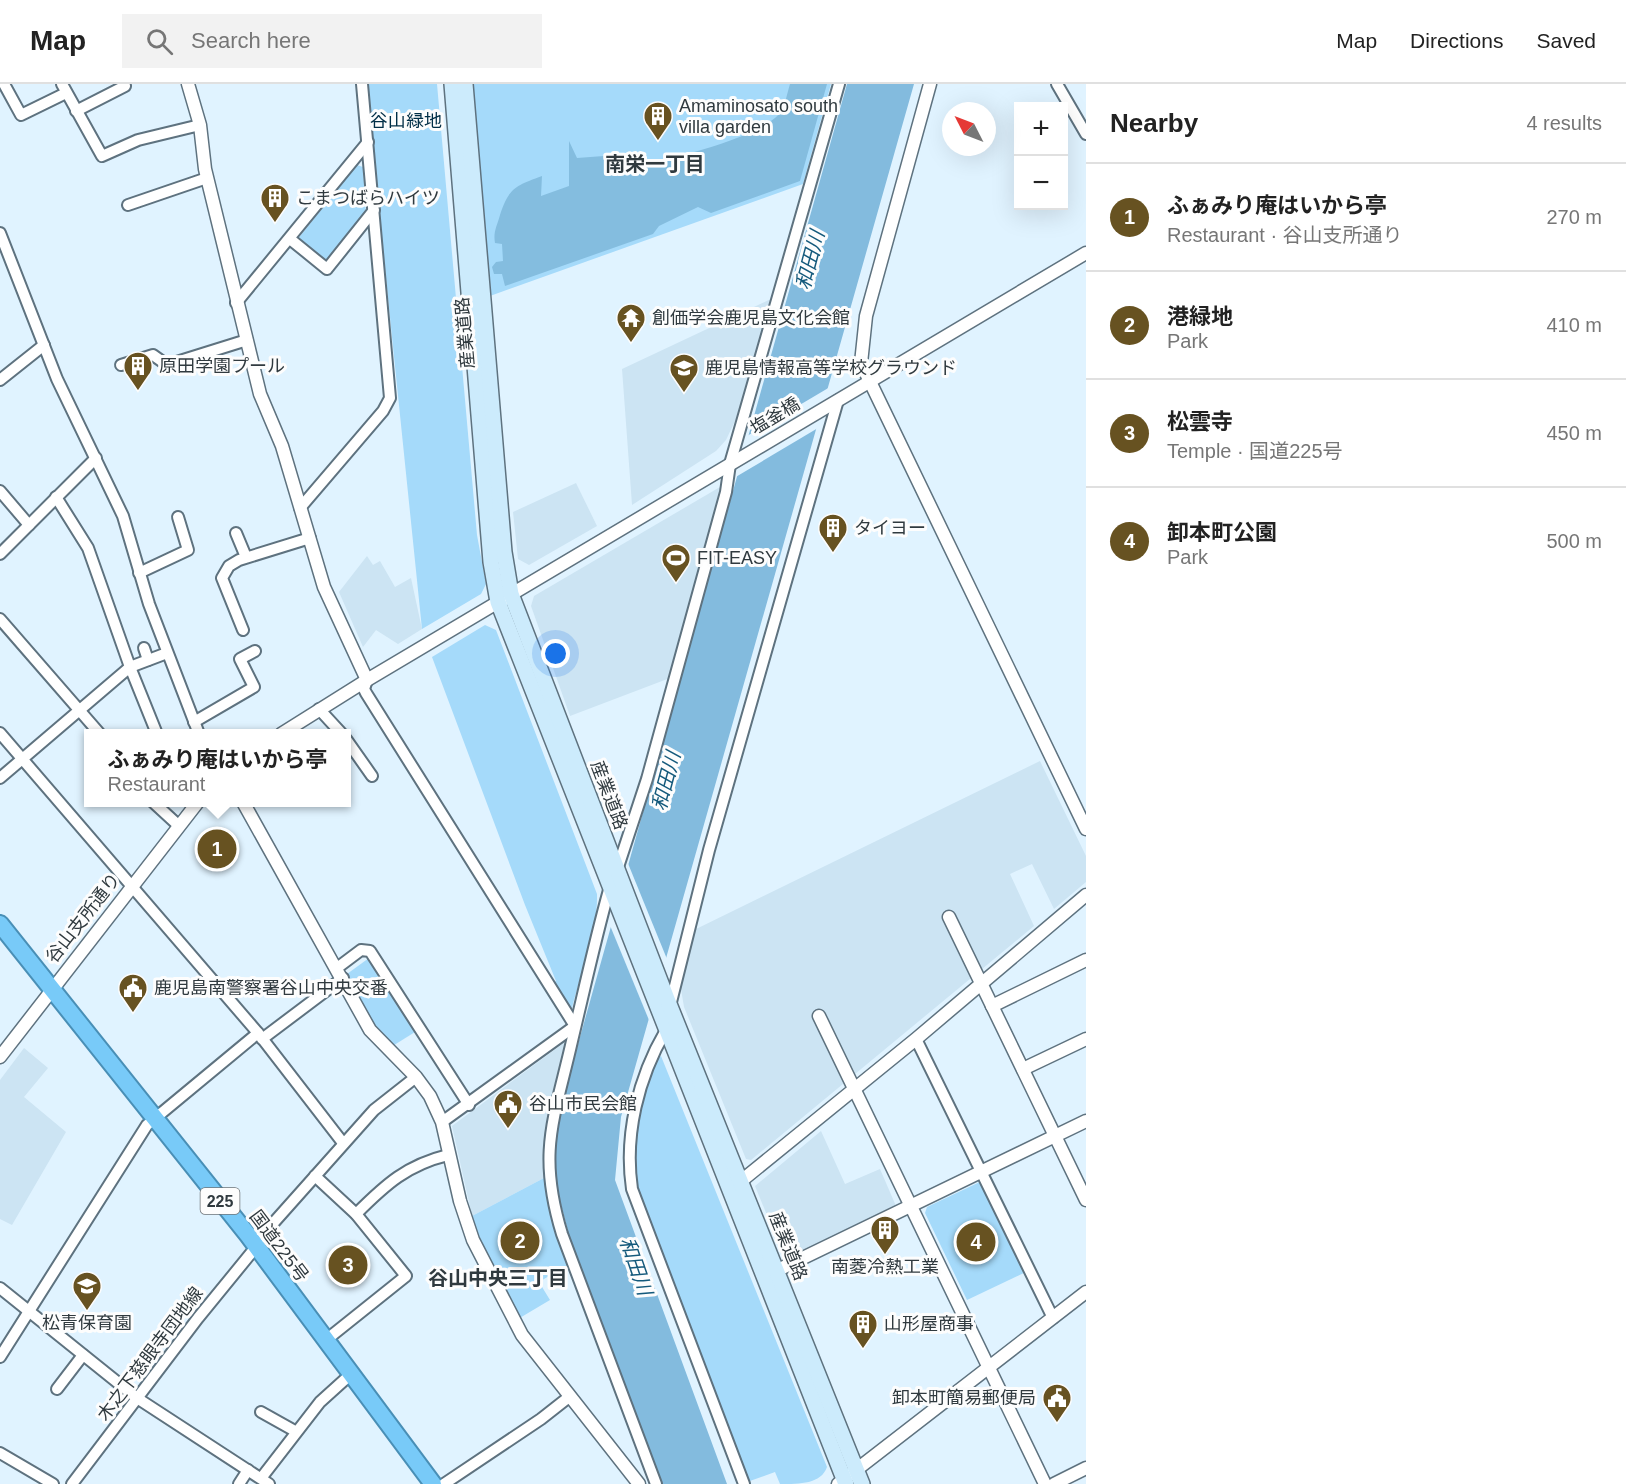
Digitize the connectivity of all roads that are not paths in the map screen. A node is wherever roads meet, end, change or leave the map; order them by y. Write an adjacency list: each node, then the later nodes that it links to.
1 (4, 84): 10 (street)
2 (124, 84): 11 (street)
3 (188, 84): 12 (street)
4 (362, 84): 14 (street)
5 (452, 84): 41 (main road, 産業道路)
6 (465, 84): 40 (main road, 産業道路)
7 (839, 84): 29 (street)
8 (930, 84): 26 (street)
9 (1056, 84): 13 (street)
10 (64, 88): 11 (street)
11 (76, 111): 12 (street)
12 (200, 125): 15 (street)
13 (1086, 134)
14 (368, 142): 17 (street); 19 (street)
15 (207, 178): 16 (street); 21 (street)
16 (128, 205)
17 (374, 210): 19 (street); 32 (street)
18 (0, 233): 23 (street)
19 (290, 239): 21 (street)
20 (1086, 253): 26 (street, 塩釜橋)
21 (236, 303): 22 (street)
22 (247, 340): 24 (street); 32 (street)
23 (44, 345): 25 (street); 28 (street)
24 (121, 364)
25 (0, 380)
26 (869, 382): 27 (street, 塩釜橋); 67 (street)
27 (835, 401): 29 (street, 塩釜橋); 79 (street)
28 (96, 458): 31 (street); 39 (street)
29 (730, 464): 40 (street, 塩釜橋); 68 (street)
30 (0, 492): 34 (street)
31 (56, 497): 34 (street); 48 (street)
32 (300, 508): 36 (street)
33 (178, 518): 39 (street)
34 (29, 525): 37 (street)
35 (236, 533): 38 (street)
36 (310, 538): 38 (street); 49 (street)
37 (0, 554)
38 (246, 557): 43 (street)
39 (140, 573): 46 (street)
40 (511, 594): 41 (street, 塩釜橋); 68 (main road, 産業道路)
41 (498, 602): 49 (street); 70 (main road, 産業道路)
42 (0, 619): 51 (street)
43 (243, 630)
44 (144, 648): 47 (street)
45 (255, 651): 52 (street)
46 (167, 652): 47 (street); 52 (street)
47 (148, 660): 48 (street)
48 (130, 667): 51 (street); 54 (street)
49 (367, 680): 50 (street); 81 (street)
50 (320, 709): 56 (street); 57 (street)
51 (80, 710): 53 (street); 60 (street)
52 (194, 722): 55 (street)
53 (96, 729)
54 (155, 729)
55 (197, 729)
56 (289, 729)
57 (338, 729)
58 (0, 733): 60 (street)
59 (351, 746): 61 (street)
60 (22, 759): 62 (street); 69 (street)
61 (372, 776)
62 (0, 778)
63 (158, 807): 66 (street)
64 (194, 807): 66 (street, 谷山支所通り)
65 (248, 807): 75 (street)
66 (178, 825): 69 (street, 谷山支所通り)
67 (1086, 829)
68 (619, 874): 79 (main road, 産業道路)
69 (130, 886): 77 (street, 谷山支所通り); 82 (street)
70 (611, 895): 79 (main road, 産業道路); 81 (street)
71 (1086, 895): 76 (street)
72 (949, 917): 76 (street)
73 (0, 924): 77 (highway, 国道225号 / 225)
74 (1086, 960): 78 (street)
75 (340, 973): 82 (street); 87 (street); 89 (street)
76 (982, 985): 78 (street); 83 (street)
77 (52, 989): 85 (street, 谷山支所通り); 90 (highway, 国道225号 / 225)
78 (992, 1006): 86 (street)
79 (666, 1013): 98 (main road, 産業道路); 98 (main road, 産業道路); 132 (street)
80 (819, 1016): 88 (street)
81 (575, 1026): 89 (street); 119 (street)
82 (260, 1036): 90 (street); 94 (street)
83 (916, 1039): 88 (street); 96 (street)
84 (1086, 1039): 86 (street)
85 (0, 1057)
86 (1023, 1069): 93 (street)
87 (416, 1077): 92 (street); 94 (street, 木之下慈眼寺団地線)
88 (854, 1090): 98 (street); 100 (street)
89 (469, 1105): 92 (street)
90 (153, 1119): 102 (highway, 国道225号 / 225); 106 (street)
91 (1086, 1121): 93 (street)
92 (442, 1122): 95 (street)
93 (1055, 1136): 96 (street); 99 (street)
94 (343, 1143): 97 (street, 木之下慈眼寺団地線)
95 (448, 1155): 101 (street); 114 (street)
96 (982, 1171): 100 (street); 107 (street)
97 (315, 1176): 101 (street); 102 (street, 木之下慈眼寺団地線)
98 (735, 1186): 103 (main road, 産業道路); 125 (main road, 産業道路)
99 (1086, 1200)
100 (910, 1206): 103 (street); 111 (street)
101 (356, 1214): 108 (street)
102 (256, 1247): 108 (highway, 国道225号 / 225); 115 (street, 木之下慈眼寺団地線)
103 (776, 1271): 122 (main road, 産業道路)
104 (0, 1288): 106 (street)
105 (1086, 1292): 107 (street)
106 (28, 1311): 109 (street); 110 (street)
107 (1053, 1318): 111 (street)
108 (326, 1340): 112 (highway, 国道225号 / 225)
109 (83, 1355): 113 (street); 115 (street)
110 (0, 1357)
111 (988, 1369): 122 (street); 133 (street)
112 (351, 1374): 117 (street); 129 (highway, 国道225号 / 225)
113 (57, 1389)
114 (569, 1397): 123 (street); 130 (street)
115 (137, 1398): 121 (street); 127 (street, 木之下慈眼寺団地線)
116 (261, 1412): 117 (street)
117 (295, 1431): 124 (street)
118 (0, 1453): 126 (street)
119 (649, 1463): 123 (street); 131 (street)
120 (1086, 1468): 134 (street)
121 (248, 1470): 124 (street); 128 (street)
122 (859, 1477): 125 (street)
123 (636, 1480)
124 (266, 1481)
125 (843, 1482)
126 (53, 1484)
127 (72, 1484)
128 (239, 1484)
129 (433, 1484)
130 (444, 1484)
131 (656, 1484)
132 (744, 1484)
133 (1045, 1484)
134 (1054, 1484)

